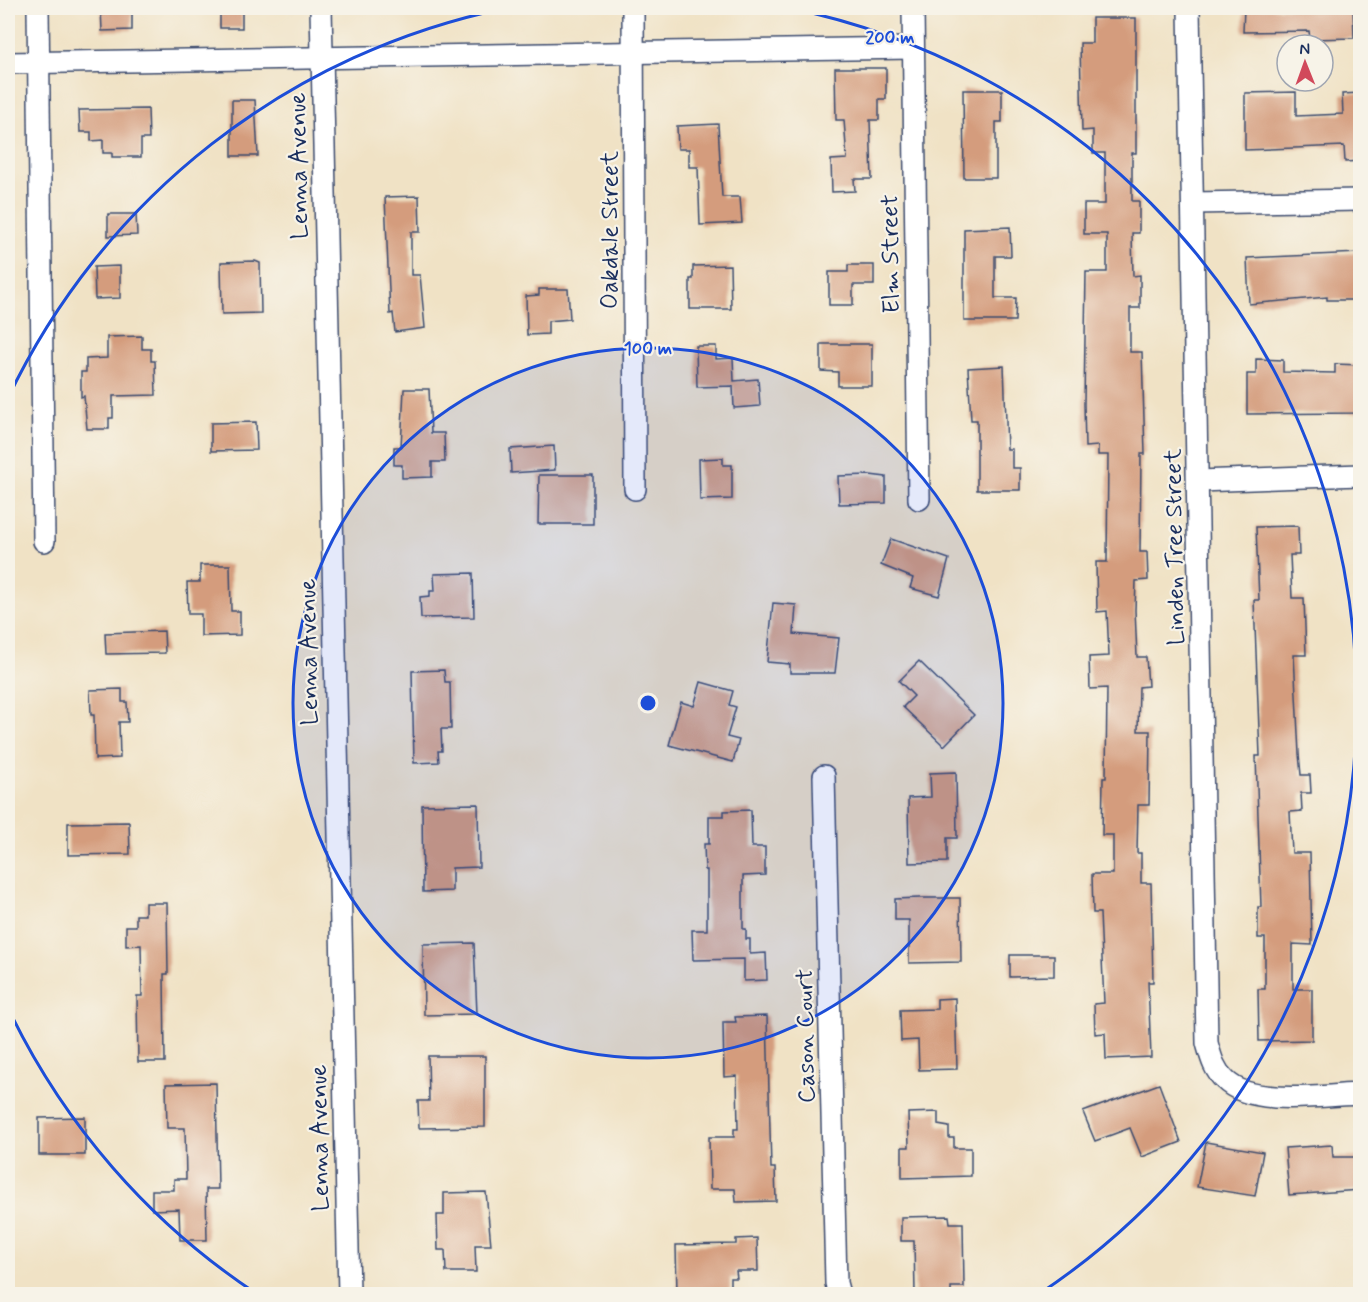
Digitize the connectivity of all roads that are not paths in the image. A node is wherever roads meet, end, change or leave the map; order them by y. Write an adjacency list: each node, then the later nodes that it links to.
1 (38, 8): 10 (street)
2 (321, 8): 8 (street, Lenna Avenue)
3 (633, 8): 7 (street, Oakdale Street)
4 (913, 8): 6 (street, Elm Street)
5 (1189, 8): 12 (street, Linden Tree Street)
6 (913, 48): 7 (street); 16 (street, Elm Street)
7 (634, 52): 8 (street); 15 (street, Oakdale Street)
8 (321, 57): 10 (street); 20 (street, Lenna Avenue)
9 (8, 63): 10 (street)
10 (39, 63): 17 (street)
11 (1360, 200): 12 (street)
12 (1193, 203): 14 (street, Linden Tree Street)
13 (1360, 475): 14 (street)
14 (1199, 481): 19 (street, Linden Tree Street)
15 (635, 489)
16 (919, 499)
17 (44, 541)
18 (824, 776): 21 (street, Cason Court)
19 (1360, 1094)
20 (349, 1294)
21 (839, 1294)

